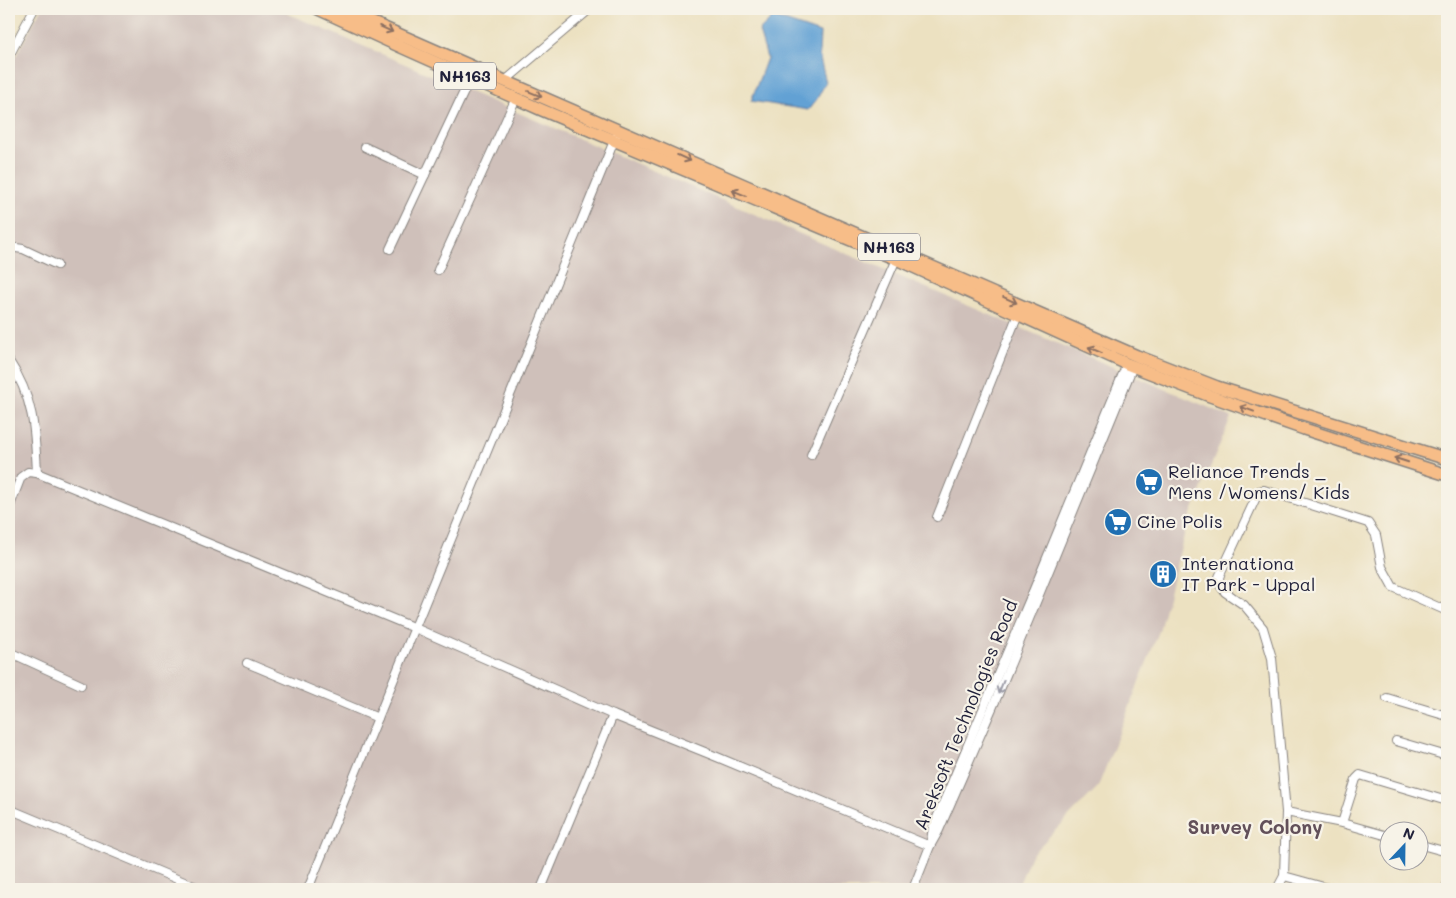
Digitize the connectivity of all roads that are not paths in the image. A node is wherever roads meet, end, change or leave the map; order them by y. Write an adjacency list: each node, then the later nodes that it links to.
1 (34, 9): 5 (street)
2 (318, 9): 6 (highway, NH163)
3 (342, 9): 7 (highway, NH163, one-way to 7)
4 (590, 9): 7 (street)
5 (9, 56)
6 (470, 79): 7 (highway, NH163); 11 (street)
7 (502, 86): 8 (highway, NH163); 9 (highway, NH163, one-way to 9)
8 (516, 98): 9 (highway, NH163); 16 (street)
9 (617, 135): 14 (highway, NH163, one-way to 9); 21 (highway, NH163, one-way to 21); 27 (street)
10 (365, 147): 11 (street)
11 (425, 175): 13 (street)
12 (9, 247): 15 (street)
13 (390, 248)
14 (896, 259): 17 (highway, NH163); 20 (street)
15 (57, 265)
16 (438, 270)
17 (1018, 314): 19 (highway, NH163, one-way to 17); 25 (street)
18 (9, 361): 22 (street)
19 (1130, 365): 23 (highway, NH163, one-way to 19); 42 (street, Areksoft Technologies Road)
20 (811, 455)
21 (1447, 459)
22 (37, 473): 24 (street); 27 (street)
23 (1447, 475)
24 (9, 508)
25 (937, 517)
26 (1447, 611): 39 (street)
27 (415, 628): 32 (street); 34 (street)
28 (9, 652): 30 (street)
29 (248, 663): 34 (street)
30 (81, 685)
31 (1387, 698): 33 (street)
32 (613, 715): 42 (street); 49 (street)
33 (1447, 716)
34 (378, 718): 48 (street)
35 (1396, 741): 36 (street)
36 (1447, 756)
37 (1447, 801): 40 (street)
38 (9, 809): 47 (street)
39 (1286, 812): 40 (street); 45 (street)
40 (1342, 823): 41 (street)
41 (1378, 833)
42 (930, 846): 50 (street, Areksoft Technologies Road)
43 (1428, 847): 44 (street)
44 (1447, 852)
45 (1284, 876): 51 (street); 52 (street)
46 (1447, 885): 53 (street)
47 (201, 889)
48 (308, 889)
49 (541, 889)
50 (912, 889)
51 (1277, 889)
52 (1331, 889)
53 (1446, 889)

